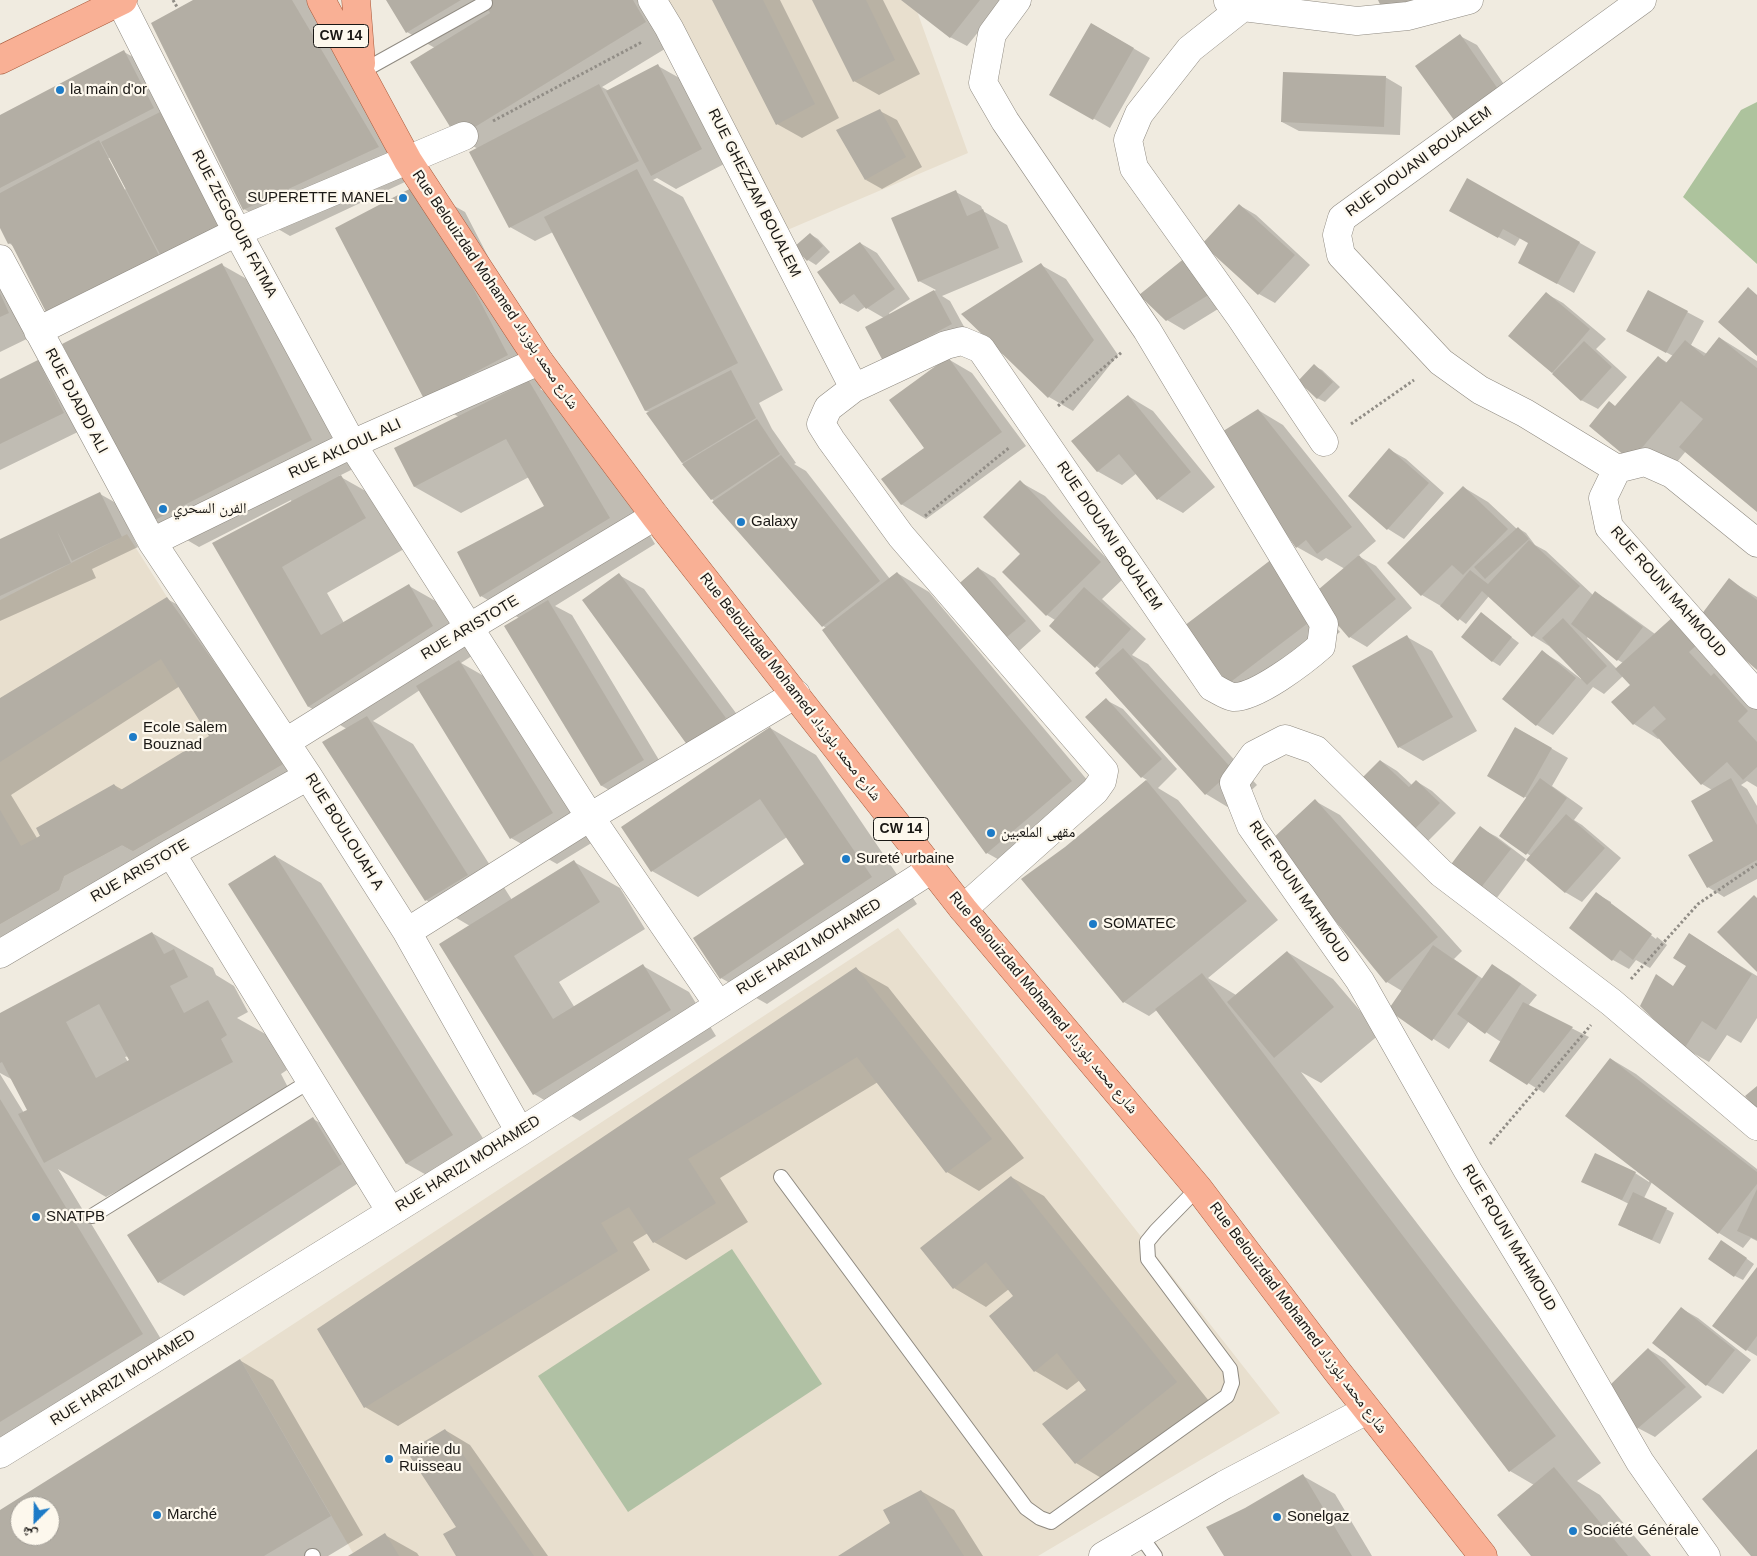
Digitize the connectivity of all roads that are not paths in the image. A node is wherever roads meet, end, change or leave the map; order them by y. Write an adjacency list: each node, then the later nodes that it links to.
1 (321, 0): 11 (main road, CW 14)
2 (356, 0): 11 (main road)
3 (652, 0): 18 (street, RUE GHEZZAM BOUALEM)
4 (1017, 0): 18 (street, RUE DIOUANI BOUALEM)
5 (1469, 0): 9 (street)
6 (1642, 0): 21 (street, RUE DIOUANI BOUALEM)
7 (121, 1): 10 (main road); 14 (street, RUE ZEGGOUR FATMA)
8 (485, 3): 11 (lane)
9 (1235, 4): 19 (street)
10 (0, 60)
11 (361, 72): 13 (main road, Rue Belouizdad Mohamed شارع محمد بلوزداد / CW 14)
12 (464, 136): 13 (street)
13 (408, 161): 14 (street); 17 (main road, Rue Belouizdad Mohamed شارع محمد بلوزداد / CW 14)
14 (236, 232): 16 (street); 20 (street, RUE ZEGGOUR FATMA)
15 (0, 259): 16 (street, RUE DJADID ALI)
16 (38, 331): 23 (street, RUE DJADID ALI)
17 (539, 361): 20 (street, RUE AKLOUL ALI); 22 (main road, Rue Belouizdad Mohamed شارع محمد بلوزداد / CW 14)
18 (854, 388): 33 (street, RUE DIOUANI BOUALEM)
19 (1324, 442)
20 (352, 444): 23 (street, RUE AKLOUL ALI); 25 (street, RUE ZEGGOUR FATMA)
21 (1618, 469): 24 (street); 27 (street, RUE ROUNI MAHMOUD)
22 (655, 516): 25 (street, RUE ARISTOTE); 26 (main road, Rue Belouizdad Mohamed شارع محمد بلوزداد / CW 14)
23 (152, 542): 28 (street, RUE BOULOUAH A)
24 (1757, 542)
25 (470, 627): 28 (street, RUE ARISTOTE); 30 (street, RUE ZEGGOUR FATMA)
26 (796, 694): 30 (street); 32 (main road, Rue Belouizdad Mohamed شارع محمد بلوزداد / CW 14)
27 (1757, 695)
28 (286, 742): 29 (street, RUE BOULOUAH A)
29 (308, 776): 31 (street, RUE ARISTOTE); 34 (street, RUE BOULOUAH A)
30 (590, 817): 34 (street); 36 (street, RUE ZEGGOUR FATMA)
31 (171, 853): 35 (street, RUE ARISTOTE); 37 (street)
32 (932, 869): 33 (main road, Rue Belouizdad Mohamed شارع محمد بلوزداد / CW 14); 36 (street, RUE HARIZI MOHAMED)
33 (963, 909): 41 (main road, Rue Belouizdad Mohamed شارع محمد بلوزداد / CW 14)
34 (407, 932): 39 (street, RUE BOULOUAH A)
35 (0, 954)
36 (718, 1004): 39 (street, RUE HARIZI MOHAMED)
37 (310, 1080): 42 (street); 43 (lane)
38 (1757, 1126): 49 (street, RUE ROUNI MAHMOUD)
39 (520, 1132): 42 (street, RUE HARIZI MOHAMED)
40 (781, 1177): 41 (lane)
41 (1198, 1188): 44 (main road, Rue Belouizdad Mohamed شارع محمد بلوزداد / CW 14)
42 (390, 1212): 45 (street, RUE HARIZI MOHAMED)
43 (92, 1216)
44 (1367, 1410): 46 (street); 48 (main road, Rue Belouizdad Mohamed شارع محمد بلوزداد / CW 14)
45 (0, 1454)
46 (1148, 1546): 47 (street)
47 (1112, 1554)
48 (1482, 1556)
49 (1706, 1556)

